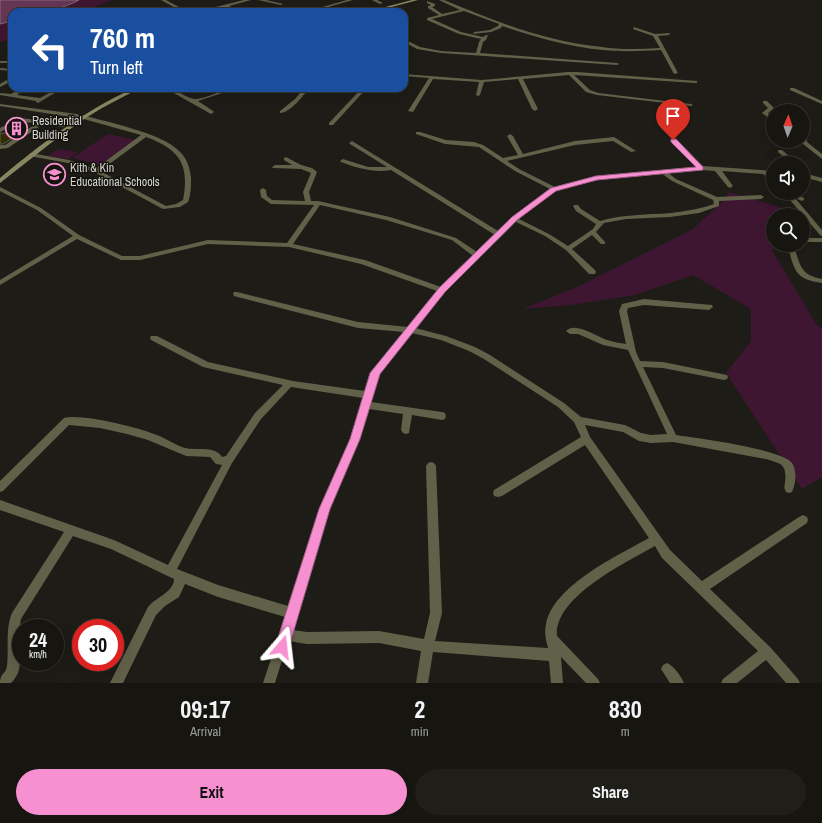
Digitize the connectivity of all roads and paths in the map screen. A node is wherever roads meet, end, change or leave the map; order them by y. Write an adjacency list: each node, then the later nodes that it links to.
1 (163, 0): 13 (street)
2 (249, 0): 12 (street)
3 (260, 0): 11 (street)
4 (351, 0): 16 (street)
5 (374, 0): 10 (street)
6 (416, 0): 17 (main road)
7 (423, 0): 18 (main road)
8 (441, 0): 19 (street)
9 (428, 2): 20 (street)
10 (382, 3)
11 (281, 4)
12 (226, 5): 14 (street); 15 (street)
13 (178, 8)
14 (213, 8)
15 (233, 8)
16 (321, 8)
17 (384, 8)
18 (392, 8)
19 (463, 10): 20 (street); 21 (street)
20 (441, 15): 24 (street)
21 (500, 23): 23 (street); 30 (street)
22 (634, 28): 26 (street)
23 (491, 31): 24 (street); 27 (street)
24 (465, 34): 27 (street)
25 (669, 34): 26 (street)
26 (655, 35): 29 (street)
27 (485, 39): 31 (street)
28 (408, 42): 31 (street)
29 (662, 49): 30 (street); 34 (street)
30 (612, 50): 32 (street)
31 (478, 54): 32 (street)
32 (616, 64): 36 (street)
33 (570, 73): 36 (street); 38 (street); 58 (street)
34 (676, 73)
35 (408, 75): 37 (street)
36 (620, 76): 40 (street)
37 (432, 77): 39 (street); 62 (street)
38 (520, 78): 39 (street); 61 (street)
39 (482, 81): 51 (street)
40 (695, 82)
41 (792, 89): 56 (street)
42 (18, 92): 52 (street)
43 (54, 92): 54 (street)
44 (124, 92): 65 (main road)
45 (129, 92): 65 (main road)
46 (175, 92): 55 (street)
47 (224, 92): 55 (street)
48 (304, 92): 53 (street)
49 (361, 92): 67 (street)
50 (0, 94): 52 (street)
51 (478, 95)
52 (12, 96): 54 (street)
53 (301, 96): 57 (street); 64 (street)
54 (41, 100): 60 (street)
55 (192, 100): 63 (street)
56 (822, 103)
57 (306, 104)
58 (691, 104)
59 (0, 105): 60 (street)
60 (26, 108): 65 (street)
61 (535, 109)
62 (411, 111)
63 (211, 112)
64 (282, 112)
65 (80, 116): 68 (main road); 71 (street); 80 (main road)
66 (41, 123): 68 (street); 69 (street); 75 (street)
67 (331, 124)
68 (64, 125): 94 (main road)
69 (0, 130)
70 (418, 133): 84 (street)
71 (145, 135): 92 (street); 92 (street)
72 (510, 136): 79 (street)
73 (673, 140): 89 (street)
74 (352, 143): 88 (street)
75 (0, 147)
76 (810, 147): 82 (street)
77 (633, 151): 79 (street)
78 (780, 151): 81 (street)
79 (520, 154): 84 (street)
80 (31, 155): 92 (street); 97 (main road)
81 (786, 156)
82 (822, 158)
83 (286, 159): 87 (street)
84 (502, 160): 101 (street)
85 (343, 161): 88 (street)
86 (275, 167): 87 (street)
87 (300, 168): 105 (street)
88 (393, 168): 111 (street)
89 (701, 168): 90 (street); 91 (street)
90 (717, 169): 93 (street); 98 (street)
91 (662, 170): 101 (street); 103 (street)
92 (96, 171)
93 (764, 172)
94 (0, 175)
95 (810, 177): 96 (street)
96 (822, 180)
97 (0, 181)
98 (730, 186)
99 (0, 189): 113 (street)
100 (263, 190): 105 (street)
101 (554, 190): 108 (street)
102 (761, 198): 103 (street)
103 (716, 199): 109 (street)
104 (793, 200): 112 (street)
105 (308, 202): 106 (street)
106 (318, 203): 117 (street); 120 (street)
107 (576, 206): 109 (street)
108 (515, 219): 111 (street); 118 (street)
109 (600, 224): 110 (street)
110 (592, 232): 116 (street); 118 (street)
111 (498, 234): 120 (street)
112 (822, 234)
113 (78, 236): 117 (street); 123 (street)
114 (810, 240): 115 (street)
115 (822, 240)
116 (603, 243)
117 (289, 246): 124 (street)
118 (568, 249): 121 (street)
119 (793, 252): 122 (street)
120 (477, 256): 124 (street)
121 (592, 272)
122 (822, 281)
123 (0, 283)
124 (442, 290): 127 (street)
125 (236, 294): 127 (street)
126 (709, 307): 130 (street)
127 (410, 330): 134 (street); 138 (street)
128 (570, 331): 130 (street)
129 (154, 338): 133 (street)
130 (631, 348): 131 (street)
131 (637, 364): 132 (street); 140 (street)
132 (724, 377)
133 (290, 383): 134 (street); 142 (street)
134 (368, 395): 135 (street)
135 (365, 406): 136 (street); 153 (street)
136 (408, 411): 137 (street); 139 (street)
137 (442, 416)
138 (578, 420): 140 (street); 141 (street)
139 (406, 430)
140 (673, 438): 145 (street)
141 (586, 439): 146 (street); 150 (street)
142 (229, 460): 144 (street); 151 (street)
143 (431, 466): 156 (street)
144 (0, 488)
145 (789, 489)
146 (498, 494)
147 (0, 505): 149 (street)
148 (803, 520): 152 (street)
149 (71, 530): 151 (street); 160 (street)
150 (656, 540): 152 (street); 155 (street)
151 (175, 574): 153 (street); 161 (street)
152 (702, 588): 157 (street)
153 (292, 613): 154 (street)
154 (286, 635): 156 (street); 162 (street)
155 (551, 638): 158 (street); 165 (street)
156 (428, 646): 158 (street); 163 (street)
157 (767, 652): 167 (street); 168 (street)
158 (555, 655): 164 (street)
159 (667, 669): 166 (street)
160 (3, 683)
161 (116, 683)
162 (270, 683)
163 (422, 683)
164 (557, 683)
165 (594, 683)
166 (678, 683)
167 (727, 683)
168 (794, 683)

